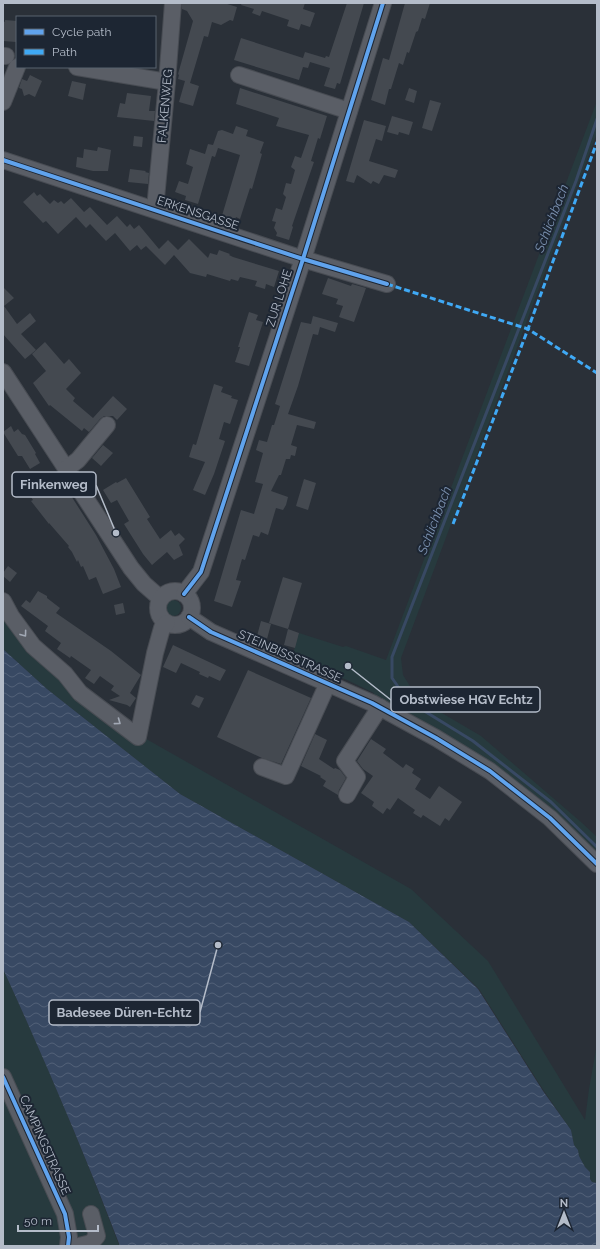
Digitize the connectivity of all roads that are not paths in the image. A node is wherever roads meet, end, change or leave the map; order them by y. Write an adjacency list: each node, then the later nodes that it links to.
1 (173, 3): 6 (street, FALKENWEG)
2 (383, 3): 8 (street, ZUR LOHE)
3 (9, 60): 7 (street)
4 (83, 68): 6 (street)
5 (239, 74): 8 (street)
6 (167, 82): 10 (street, FALKENWEG)
7 (3, 102)
8 (349, 111): 11 (street, ZUR LOHE)
9 (3, 160): 10 (street, ERKENSGASSE)
10 (156, 209): 11 (street, ERKENSGASSE)
11 (303, 259): 12 (street, ERKENSGASSE); 16 (street, ZUR LOHE)
12 (388, 284)
13 (3, 372): 15 (street)
14 (107, 425): 15 (street)
15 (66, 469): 17 (street)
16 (184, 594): 17 (street); 19 (street)
17 (160, 598): 20 (street)
18 (3, 602): 20 (street, one-way to 20)
19 (189, 617): 20 (street); 21 (street, STEINBISSSTRASSE)
20 (168, 623)
21 (328, 683): 22 (street, STEINBISSSTRASSE); 23 (street)
22 (380, 707): 24 (street); 25 (street, STEINBISSSTRASSE)
23 (262, 767)
24 (347, 795)
25 (597, 864)
26 (3, 1077): 28 (street, CAMPINGSTRASSE)
27 (91, 1214): 29 (street)
28 (68, 1246)
29 (79, 1246)

